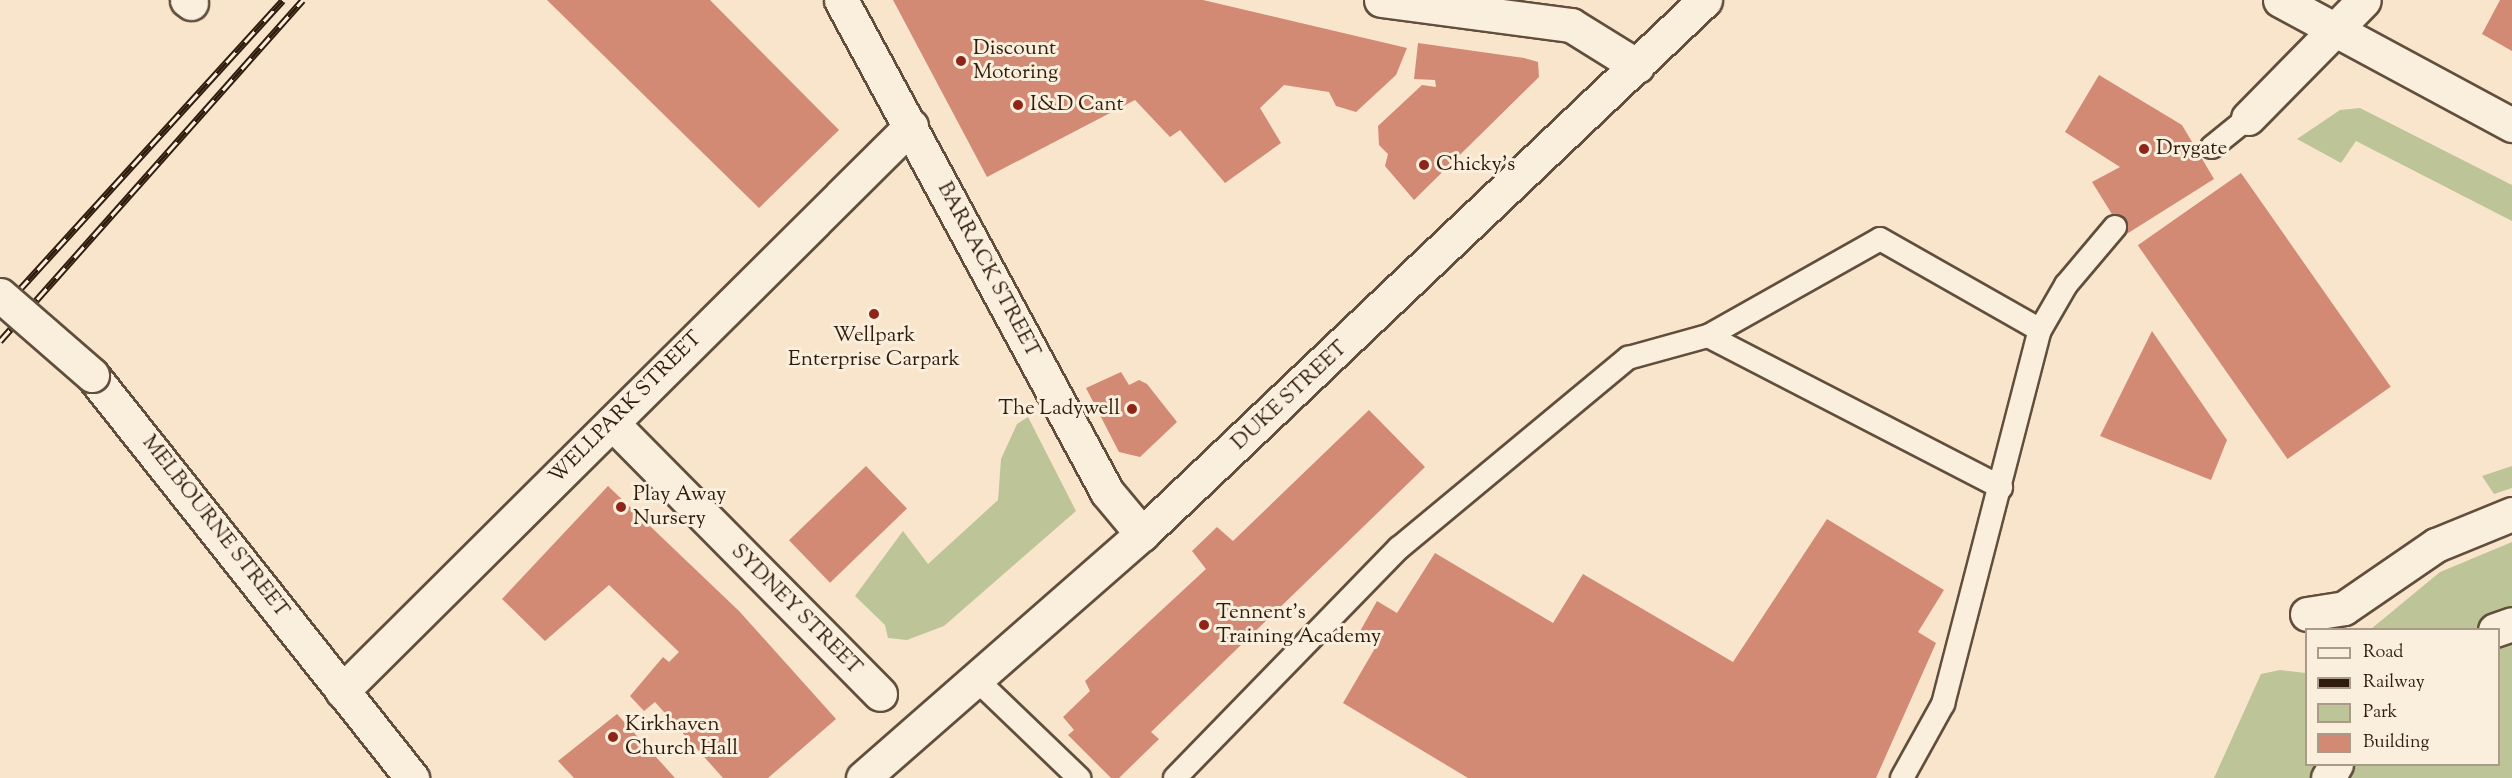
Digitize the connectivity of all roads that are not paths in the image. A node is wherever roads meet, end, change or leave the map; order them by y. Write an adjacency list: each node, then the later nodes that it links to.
1 (841, 0): 11 (street, BARRACK STREET)
2 (1381, 0): 6 (street)
3 (1705, 0): 8 (street, DUKE STREET)
4 (2280, 0): 7 (street)
5 (2364, 0): 7 (street)
6 (1479, 7): 8 (street)
7 (2337, 31): 9 (street); 10 (street)
8 (1637, 66): 20 (street, DUKE STREET)
9 (2248, 118): 12 (lane)
10 (2512, 125)
11 (911, 126): 17 (street, WELLPARK STREET); 20 (street, BARRACK STREET)
12 (2211, 147)
13 (2115, 226): 15 (lane)
14 (0, 295): 23 (street, MELBOURNE STREET, bridge)
15 (2040, 330): 16 (lane); 18 (lane)
16 (1708, 336): 18 (lane); 28 (lane)
17 (612, 423): 23 (street, WELLPARK STREET); 24 (street, SYDNEY STREET)
18 (2001, 487): 29 (lane)
19 (2512, 514): 21 (street)
20 (1142, 534): 22 (street, DUKE STREET)
21 (2307, 614)
22 (979, 682): 26 (street, DUKE STREET); 27 (lane)
23 (342, 691): 25 (street, MELBOURNE STREET)
24 (880, 694)
25 (412, 778)
26 (863, 778)
27 (1079, 778)
28 (1175, 778)
29 (1902, 778)

